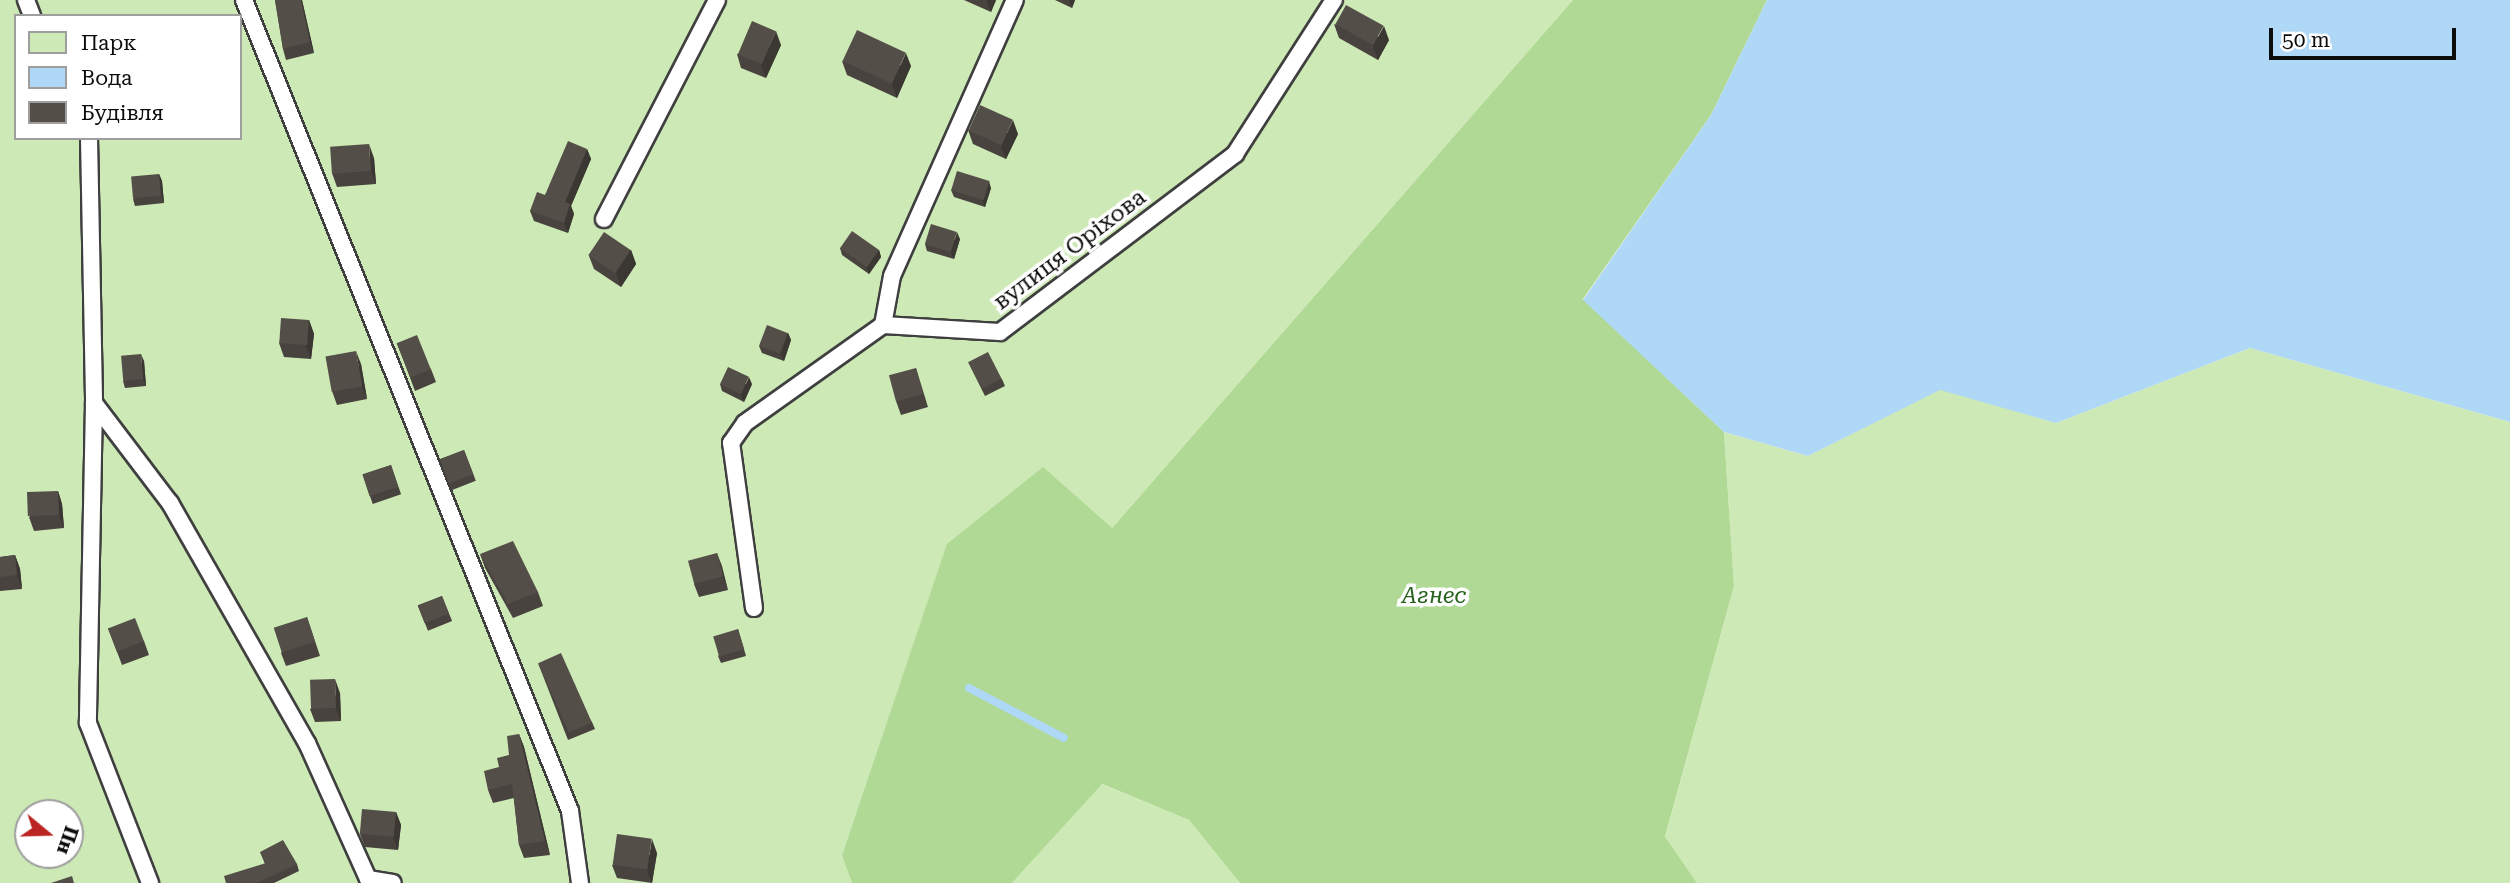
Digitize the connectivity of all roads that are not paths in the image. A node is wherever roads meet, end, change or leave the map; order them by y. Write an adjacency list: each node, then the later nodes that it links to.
1 (244, 0): 13 (lane)
2 (717, 0): 6 (lane)
3 (1015, 0): 7 (lane)
4 (1334, 0): 7 (lane, вулиця Оріхова)
5 (89, 140): 8 (lane)
6 (604, 219)
7 (883, 324): 9 (lane)
8 (94, 403): 10 (lane); 11 (lane)
9 (754, 608)
10 (369, 881): 12 (lane)
11 (150, 883)
12 (393, 883)
13 (580, 883)

